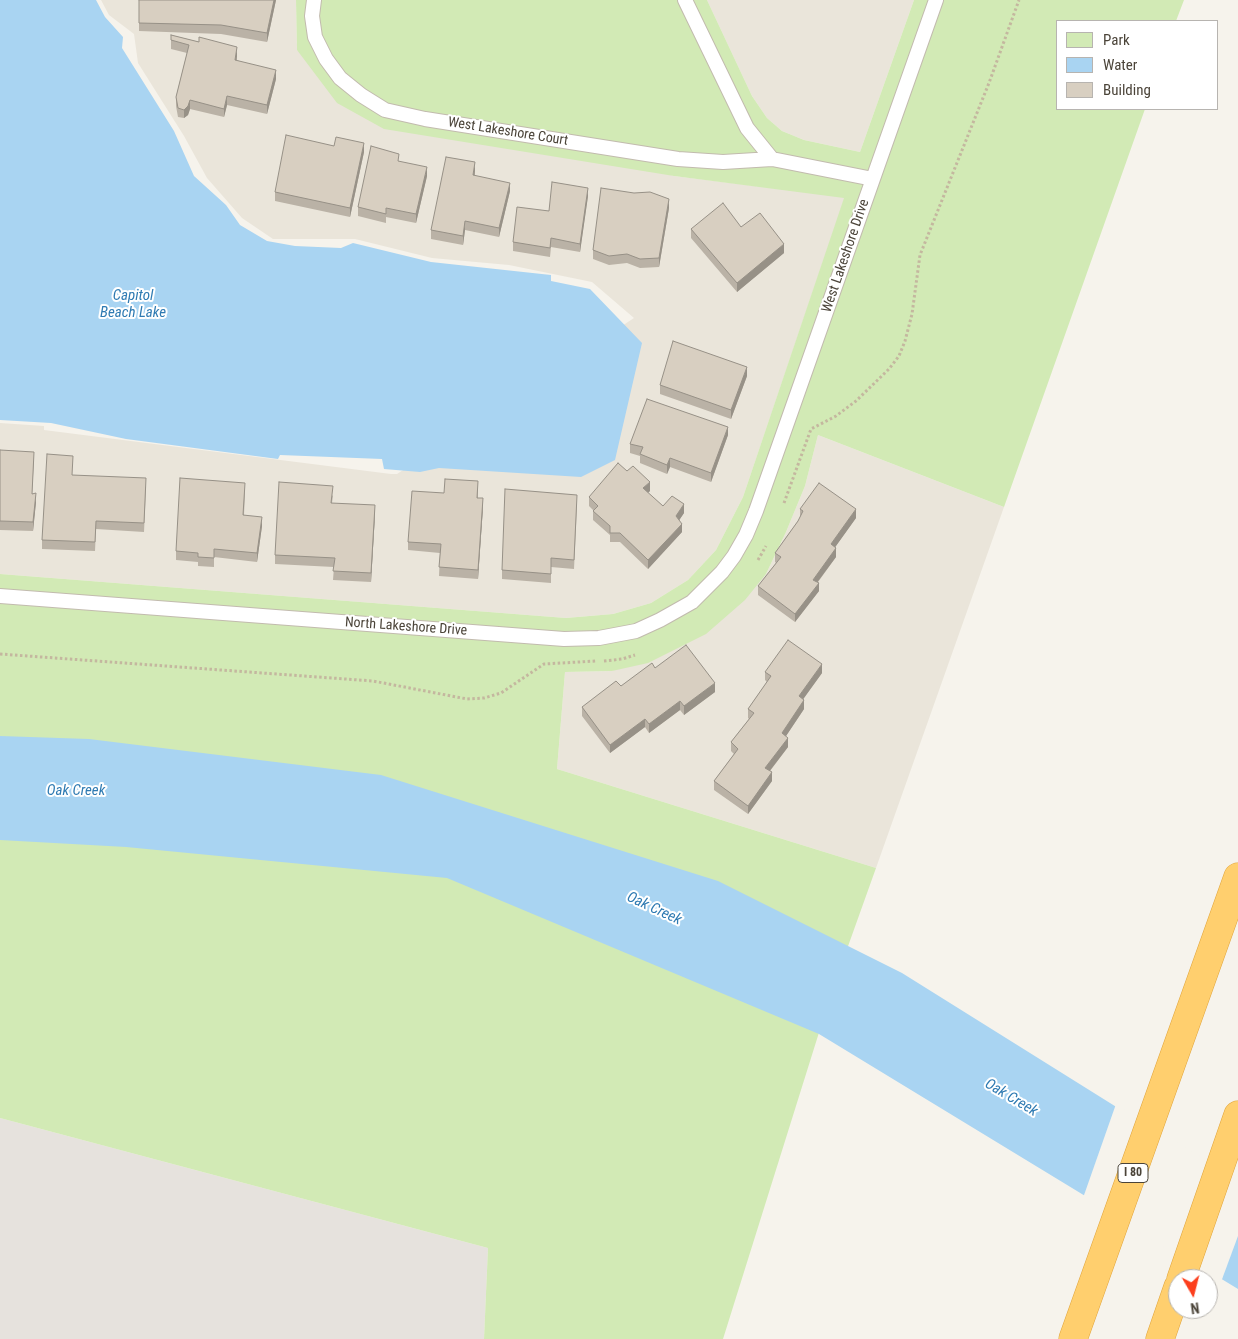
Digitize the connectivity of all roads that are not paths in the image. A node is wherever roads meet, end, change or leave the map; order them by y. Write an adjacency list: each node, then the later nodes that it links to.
1 (314, 0): 4 (lane, West Lakeshore Court)
2 (685, 0): 4 (lane)
3 (936, 0): 5 (lane, West Lakeshore Drive)
4 (772, 159): 5 (lane, West Lakeshore Court)
5 (873, 179): 6 (lane, West Lakeshore Drive)
6 (756, 511): 7 (lane, North Lakeshore Drive)
7 (0, 596)
8 (1238, 877): 12 (highway, I 80)
9 (1238, 1116): 10 (highway)
10 (1184, 1269)
11 (1168, 1316): 13 (highway)
12 (1073, 1339)
13 (1160, 1339)

